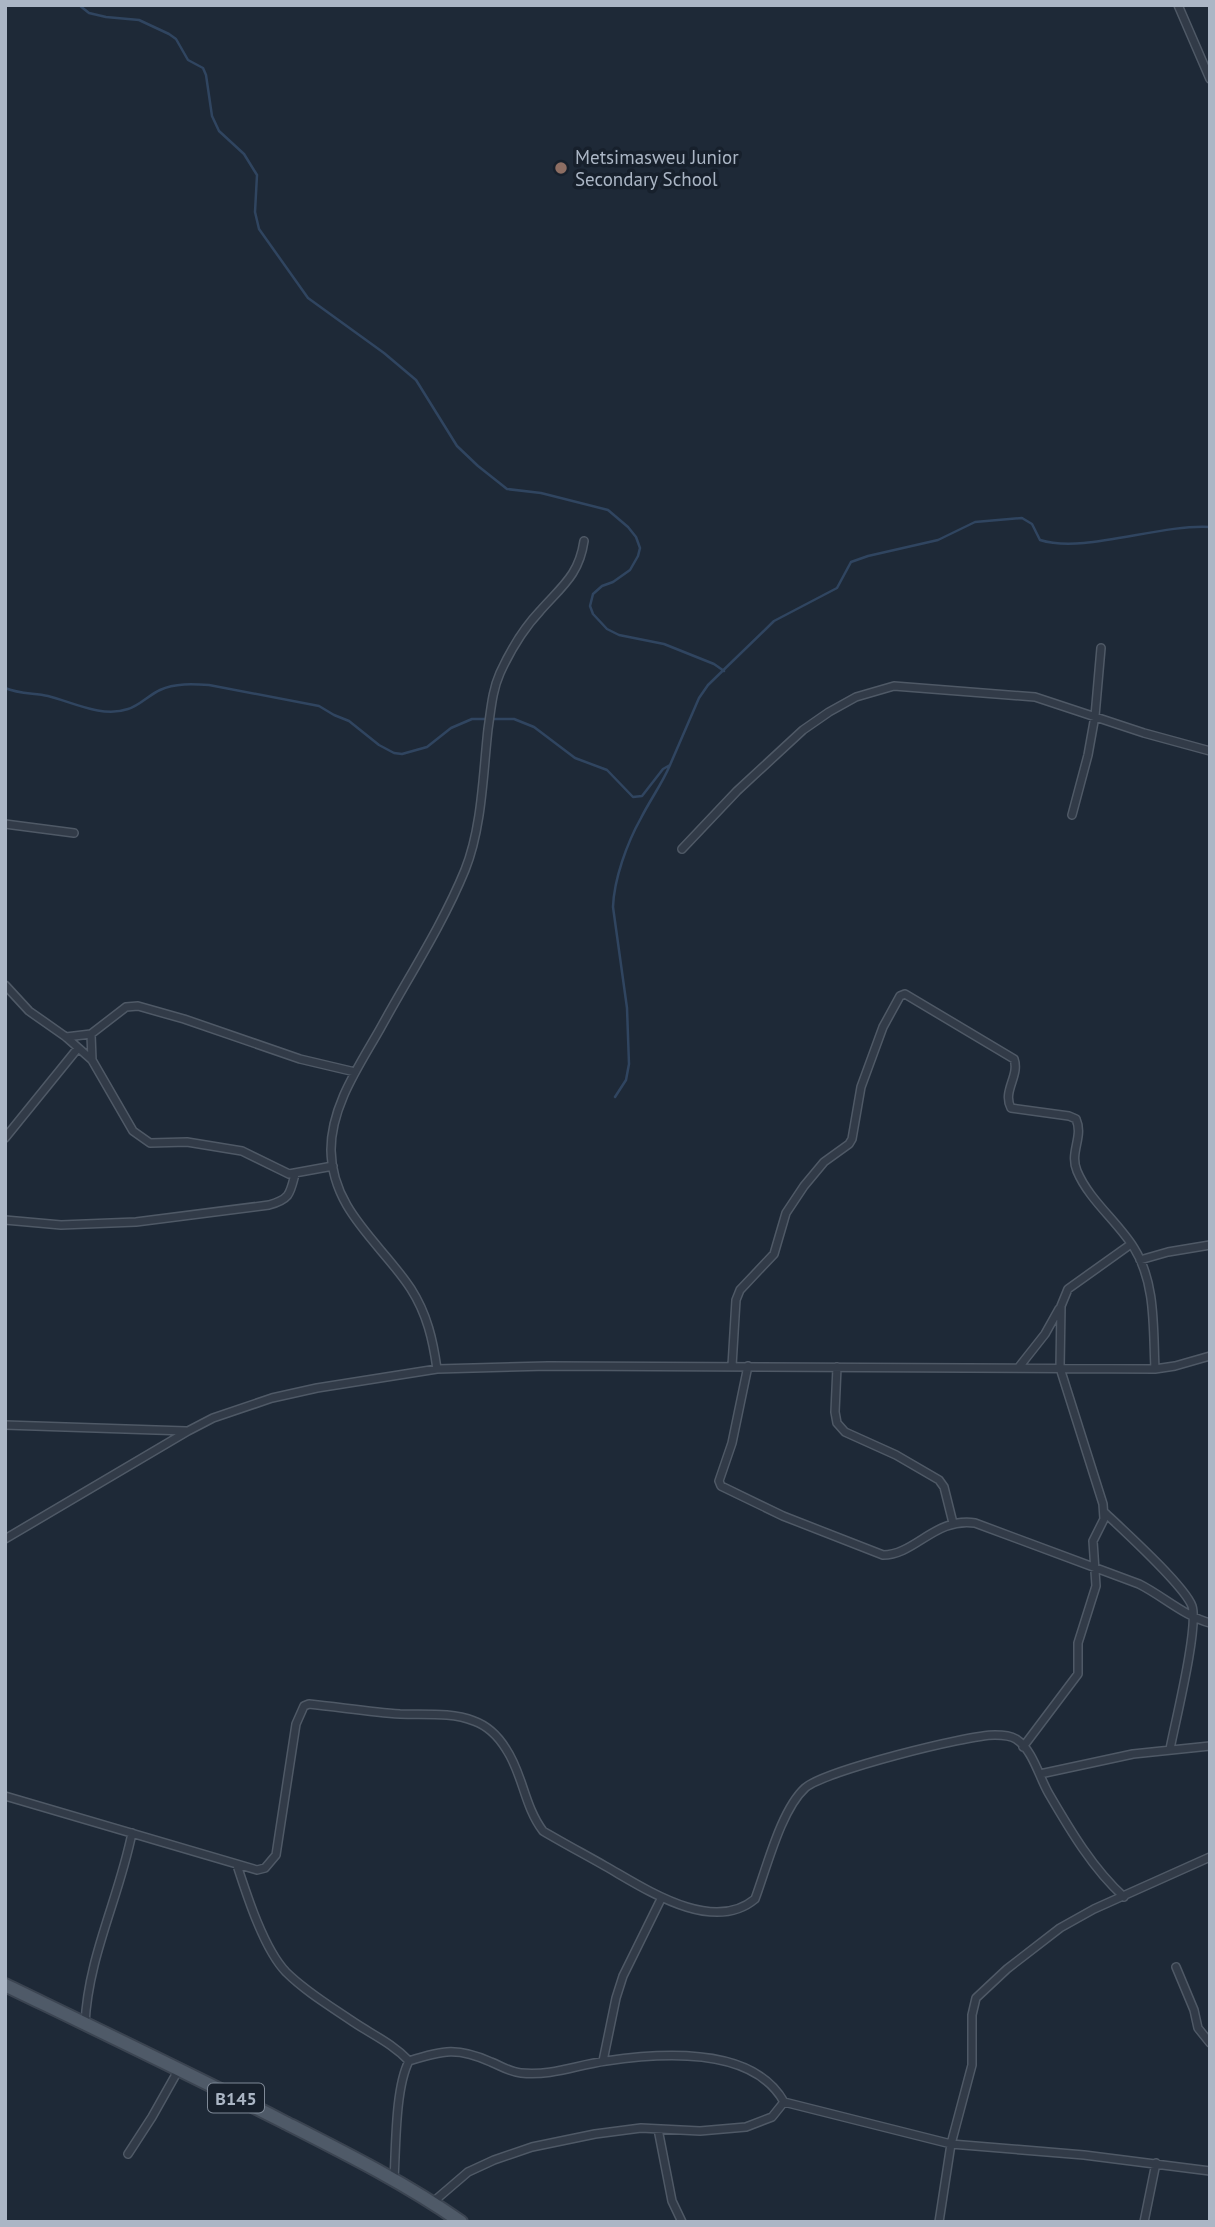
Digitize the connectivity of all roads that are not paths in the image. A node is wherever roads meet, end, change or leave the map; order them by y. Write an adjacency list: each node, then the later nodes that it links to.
1 (1178, 5): 2 (street)
2 (1210, 79)
3 (584, 541): 16 (street)
4 (1101, 648): 5 (street)
5 (1095, 716): 6 (street); 7 (street); 10 (street)
6 (1210, 751)
7 (1072, 815)
8 (5, 824): 9 (street)
9 (74, 833)
10 (682, 849)
11 (5, 985): 13 (street)
12 (91, 1034): 13 (street); 15 (street); 16 (street)
13 (66, 1037): 14 (street)
14 (78, 1048): 15 (street); 17 (street)
15 (92, 1060): 19 (street)
16 (355, 1072): 18 (street)
17 (5, 1138)
18 (333, 1166): 19 (street); 31 (street)
19 (295, 1174): 20 (street)
20 (5, 1220)
21 (1131, 1244): 23 (street); 24 (street); 26 (street)
22 (1210, 1245): 23 (street)
23 (1140, 1260): 32 (street)
24 (1061, 1306): 29 (street); 30 (street)
25 (1210, 1356): 32 (street)
26 (732, 1366): 27 (street); 31 (street)
27 (748, 1366): 28 (street); 36 (street)
28 (837, 1367): 29 (street); 36 (street)
29 (1019, 1367): 30 (street)
30 (1060, 1368): 32 (street); 35 (street)
31 (437, 1369): 34 (street)
32 (1155, 1369)
33 (5, 1425): 34 (street)
34 (188, 1431): 37 (street)
35 (1104, 1512): 38 (street); 39 (street)
36 (953, 1523): 38 (street)
37 (5, 1539)
38 (1096, 1568): 39 (street); 42 (street)
39 (1194, 1619): 40 (street); 43 (street)
40 (1210, 1623)
41 (1210, 1746): 43 (street)
42 (1023, 1747): 44 (street); 50 (street)
43 (1170, 1749): 44 (street)
44 (1040, 1774): 49 (street)
45 (5, 1796): 46 (street)
46 (132, 1833): 48 (street); 53 (street)
47 (1210, 1857): 49 (street)
48 (237, 1865): 50 (street); 55 (street)
49 (1124, 1897): 60 (street)
50 (661, 1899): 56 (street)
51 (1176, 1967): 54 (street)
52 (5, 1985): 53 (main road, B145)
53 (85, 2024): 57 (main road, B145)
54 (1210, 2043)
55 (409, 2061): 56 (street); 64 (street)
56 (603, 2061): 58 (street)
57 (179, 2069): 61 (street); 64 (main road, B145)
58 (784, 2102): 59 (street); 60 (street)
59 (659, 2129): 65 (street); 67 (street)
60 (951, 2144): 62 (street); 68 (street)
61 (128, 2154)
62 (1156, 2164): 63 (street); 69 (street)
63 (1210, 2171)
64 (394, 2179): 65 (main road, B145)
65 (433, 2202): 66 (main road, B145)
66 (461, 2222)
67 (682, 2222)
68 (939, 2222)
69 (1144, 2222)

